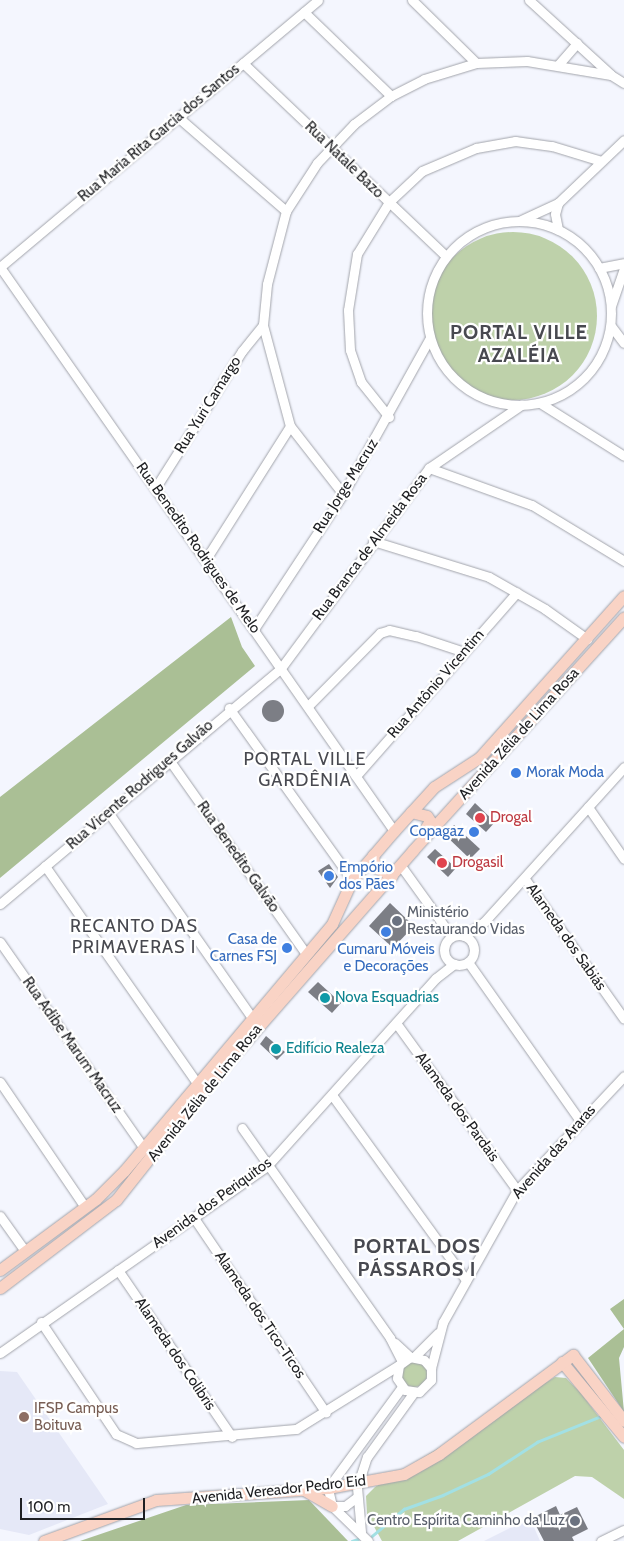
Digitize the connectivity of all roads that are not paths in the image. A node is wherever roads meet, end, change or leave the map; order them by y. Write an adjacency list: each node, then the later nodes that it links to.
1 (318, 0): 4 (street, Rua Maria Rita Garcia dos Santos)
2 (412, 0): 7 (street)
3 (529, 0): 5 (street)
4 (304, 12): 6 (street, Rua Maria Rita Garcia dos Santos); 11 (street)
5 (577, 43): 8 (street); 9 (street)
6 (243, 63): 12 (street, Rua Maria Rita Garcia dos Santos); 14 (street, Rua Natale Bazo)
7 (476, 64): 8 (street); 11 (street)
8 (558, 65): 9 (street)
9 (611, 75): 10 (street)
10 (624, 83)
11 (391, 96): 14 (street)
12 (179, 118): 18 (street); 23 (street, Rua Maria Rita Garcia dos Santos)
13 (624, 140): 15 (street)
14 (330, 146): 16 (street, Rua Natale Bazo); 18 (street)
15 (601, 161): 16 (street); 17 (street)
16 (389, 202): 21 (street, Rua Natale Bazo); 33 (street)
17 (558, 203): 19 (street); 20 (street)
18 (286, 211): 27 (street)
19 (517, 221): 20 (street); 21 (street)
20 (558, 230): 24 (street)
21 (446, 256): 29 (street)
22 (624, 263): 24 (street)
23 (0, 267): 37 (street, Rua Benedito Rodrigues de Melo)
24 (599, 268): 26 (street, Rua Branca de Almeida Rosa)
25 (624, 269): 26 (street, Rua Branca de Almeida Rosa)
26 (611, 306): 28 (street, Rua Branca de Almeida Rosa)
27 (263, 325): 34 (street); 37 (street, Rua Yuri Camargo)
28 (611, 326): 30 (street); 31 (street, Rua Branca de Almeida Rosa)
29 (430, 338): 32 (street, Rua Branca de Almeida Rosa); 33 (street, Rua Jorge Macruz)
30 (624, 342)
31 (540, 403): 32 (street, Rua Branca de Almeida Rosa); 35 (street)
32 (521, 405): 36 (street, Rua Branca de Almeida Rosa)
33 (389, 417): 38 (street, Rua Jorge Macruz)
34 (290, 426): 38 (street); 40 (street)
35 (624, 456)
36 (429, 468): 39 (street, Rua Branca de Almeida Rosa); 41 (street)
37 (156, 487): 40 (street, Rua Benedito Rodrigues de Melo)
38 (343, 494): 45 (street, Rua Jorge Macruz)
39 (373, 541): 42 (street); 48 (street, Rua Branca de Almeida Rosa)
40 (206, 559): 45 (street, Rua Benedito Rodrigues de Melo)
41 (624, 561)
42 (517, 592): 46 (street); 47 (street, Rua Antônio Vicentim)
43 (624, 596): 46 (main road, Avenida Zélia de Lima Rosa)
44 (624, 617): 58 (main road, Avenida Zélia de Lima Rosa)
45 (254, 629): 48 (street, Rua Benedito Rodrigues de Melo)
46 (587, 638): 56 (main road, Avenida Zélia de Lima Rosa)
47 (464, 652): 49 (street); 53 (street, Rua Antônio Vicentim)
48 (281, 668): 49 (street, Rua Benedito Rodrigues de Melo); 50 (street, Rua Vicente Rodrigues Galvão)
49 (308, 706): 53 (street, Rua Benedito Rodrigues de Melo)
50 (229, 708): 51 (street, Rua Vicente Rodrigues Galvão); 65 (street)
51 (170, 760): 55 (street, Rua Vicente Rodrigues Galvão); 72 (street, Rua Benedito Galvão)
52 (624, 767): 54 (street)
53 (356, 776): 57 (street, Rua Benedito Rodrigues de Melo)
54 (588, 807): 60 (street); 64 (street)
55 (108, 812): 61 (street, Rua Vicente Rodrigues Galvão); 77 (street)
56 (411, 812): 57 (main road, Avenida Zélia de Lima Rosa); 58 (main road, Avenida Zélia de Lima Rosa)
57 (394, 830): 59 (main road, Avenida Zélia de Lima Rosa)
58 (413, 850): 62 (main road, Avenida Zélia de Lima Rosa)
59 (373, 854): 63 (main road); 65 (main road, Avenida Zélia de Lima Rosa)
60 (624, 859)
61 (46, 866): 66 (street, Rua Vicente Rodrigues Galvão); 83 (street)
62 (400, 866): 63 (main road, Avenida Zélia de Lima Rosa); 69 (street)
63 (392, 876): 97 (main road, Avenida Zélia de Lima Rosa)
64 (525, 879): 67 (street); 78 (street, Alameda dos Sabiás)
65 (352, 880): 72 (main road, Avenida Zélia de Lima Rosa)
66 (0, 904)
67 (484, 922): 68 (street); 71 (street)
68 (464, 936): 69 (street); 71 (street)
69 (452, 937): 73 (street)
70 (0, 942): 87 (street, Rua Adibe Marum Macruz)
71 (473, 944): 74 (street)
72 (306, 954): 77 (main road, Avenida Zélia de Lima Rosa)
73 (445, 956): 75 (street); 76 (street)
74 (468, 962): 75 (street); 85 (street)
75 (454, 964): 76 (street)
76 (436, 978): 79 (street, Avenida dos Periquitos)
77 (252, 1018): 83 (main road, Avenida Zélia de Lima Rosa)
78 (624, 1019)
79 (396, 1023): 84 (street, Avenida dos Periquitos); 89 (street, Alameda dos Pardais)
80 (624, 1069): 81 (street, Avenida das Araras)
81 (621, 1078): 85 (street, Avenida das Araras)
82 (0, 1082): 90 (street)
83 (196, 1082): 87 (main road, Avenida Zélia de Lima Rosa)
84 (332, 1095): 88 (street, Avenida dos Periquitos); 96 (street)
85 (580, 1121): 89 (street, Avenida das Araras)
86 (242, 1128): 88 (street)
87 (143, 1147): 90 (main road, Avenida Zélia de Lima Rosa)
88 (268, 1164): 92 (street, Avenida dos Periquitos); 100 (street)
89 (517, 1190): 96 (street, Avenida das Araras)
90 (85, 1207): 93 (main road, Avenida Zélia de Lima Rosa)
91 (0, 1216): 93 (street)
92 (194, 1218): 95 (street, Avenida dos Periquitos); 110 (street, Alameda dos Tico-Ticos)
93 (25, 1251): 94 (main road, Avenida Zélia de Lima Rosa)
94 (0, 1270)
95 (118, 1270): 98 (street, Avenida dos Periquitos); 114 (street, Alameda dos Colibris)
96 (466, 1280): 99 (street, Avenida das Araras)
97 (0, 1288)
98 (41, 1322): 101 (street, Avenida dos Periquitos); 114 (street)
99 (438, 1332): 102 (street, Avenida das Araras); 105 (street, Avenida das Araras)
100 (390, 1338): 102 (street); 104 (street)
101 (0, 1353)
102 (412, 1357): 104 (street); 105 (street)
103 (562, 1362): 111 (main road, Avenida Vereador Pedro Eid); 115 (main road); 116 (main road, Avenida Vereador Pedro Eid)
104 (400, 1364): 106 (street); 107 (street)
105 (431, 1368): 109 (street)
106 (397, 1378): 107 (street); 108 (street)
107 (375, 1379): 110 (street)
108 (402, 1387): 109 (street); 112 (street)
109 (414, 1392): 113 (street)
110 (326, 1413): 114 (street)
111 (624, 1421)
112 (370, 1428): 113 (street); 117 (street)
113 (381, 1435): 116 (street)
114 (232, 1437)
115 (624, 1437)
116 (358, 1483): 117 (main road, Avenida Vereador Pedro Eid); 119 (street)
117 (328, 1488): 118 (main road, Avenida Vereador Pedro Eid); 120 (street)
118 (304, 1490): 120 (main road); 123 (main road, Avenida Vereador Pedro Eid)
119 (357, 1497): 120 (street); 122 (street)
120 (332, 1506): 122 (street)
121 (624, 1530): 125 (street)
122 (362, 1533): 124 (street)
123 (44, 1541)
124 (368, 1541)
125 (601, 1541)

